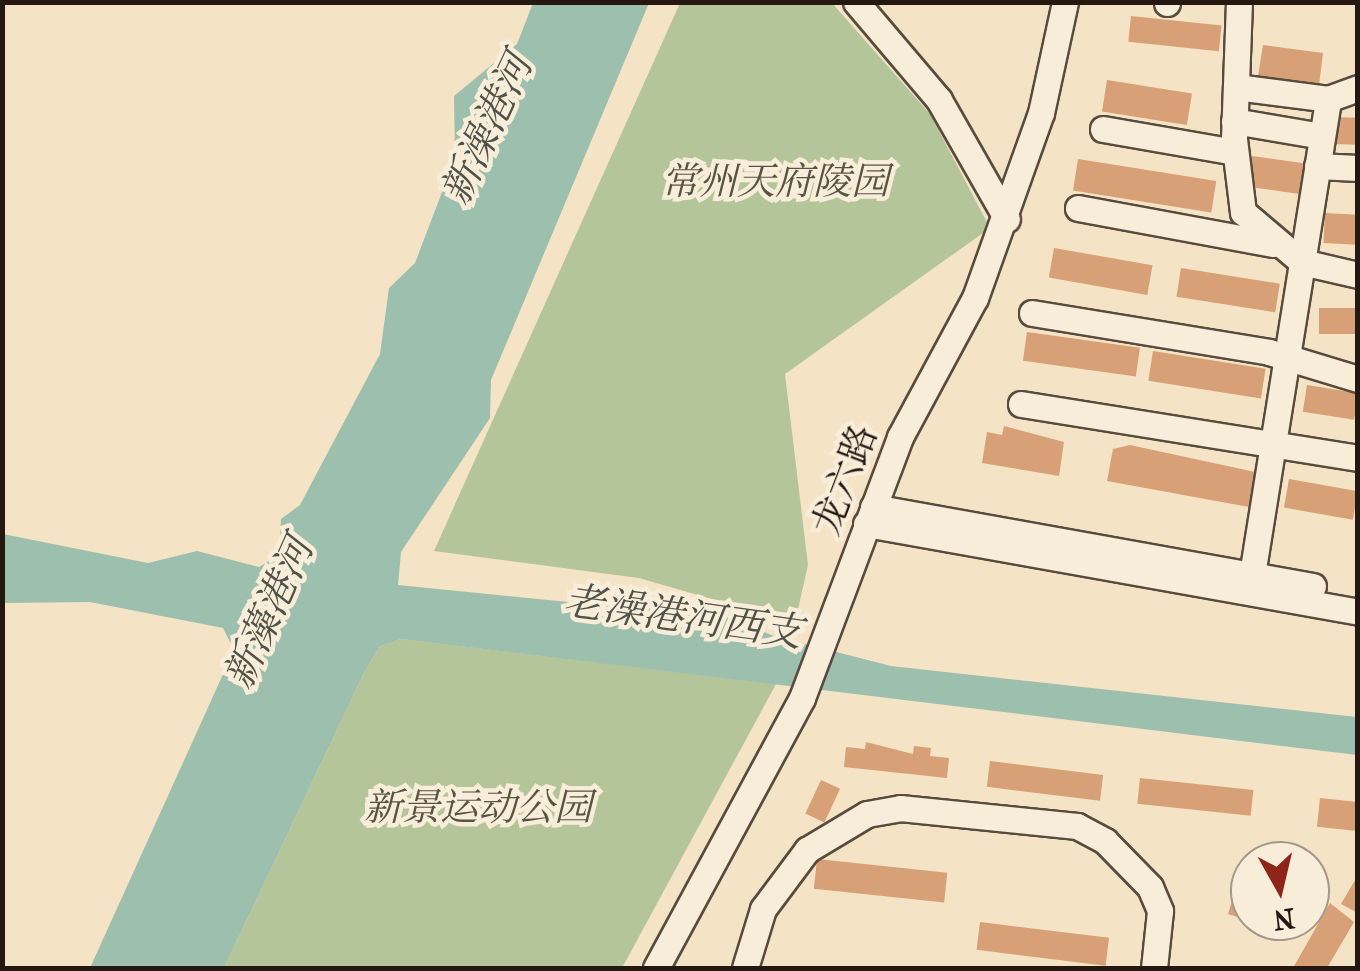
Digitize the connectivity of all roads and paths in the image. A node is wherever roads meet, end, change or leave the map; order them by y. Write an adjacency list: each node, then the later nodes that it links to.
1 (856, 2): 14 (street)
2 (1065, 2): 14 (street, 龙六路)
3 (1239, 2): 4 (street)
4 (1236, 87): 6 (street); 7 (street)
5 (1358, 88): 6 (street)
6 (1328, 99): 9 (street)
7 (1234, 121): 9 (street); 10 (street)
8 (1102, 129): 10 (street)
9 (1322, 136): 11 (street)
10 (1235, 152): 15 (street)
11 (1317, 166): 12 (street); 16 (street)
12 (1358, 168)
13 (1078, 208): 15 (street)
14 (1007, 219): 24 (street, 龙六路)
15 (1273, 244): 16 (street)
16 (1302, 262): 17 (street); 19 (street)
17 (1358, 275)
18 (1032, 314): 19 (street)
19 (1286, 360): 20 (street); 22 (street)
20 (1358, 378)
21 (1022, 404): 22 (street)
22 (1273, 444): 23 (street); 25 (street)
23 (1358, 458)
24 (869, 516): 25 (street); 27 (street); 28 (street, 龙六路)
25 (1252, 575): 26 (street)
26 (1358, 594)
27 (1358, 612)
28 (656, 968)
29 (745, 968): 30 (street)
30 (1154, 968)

